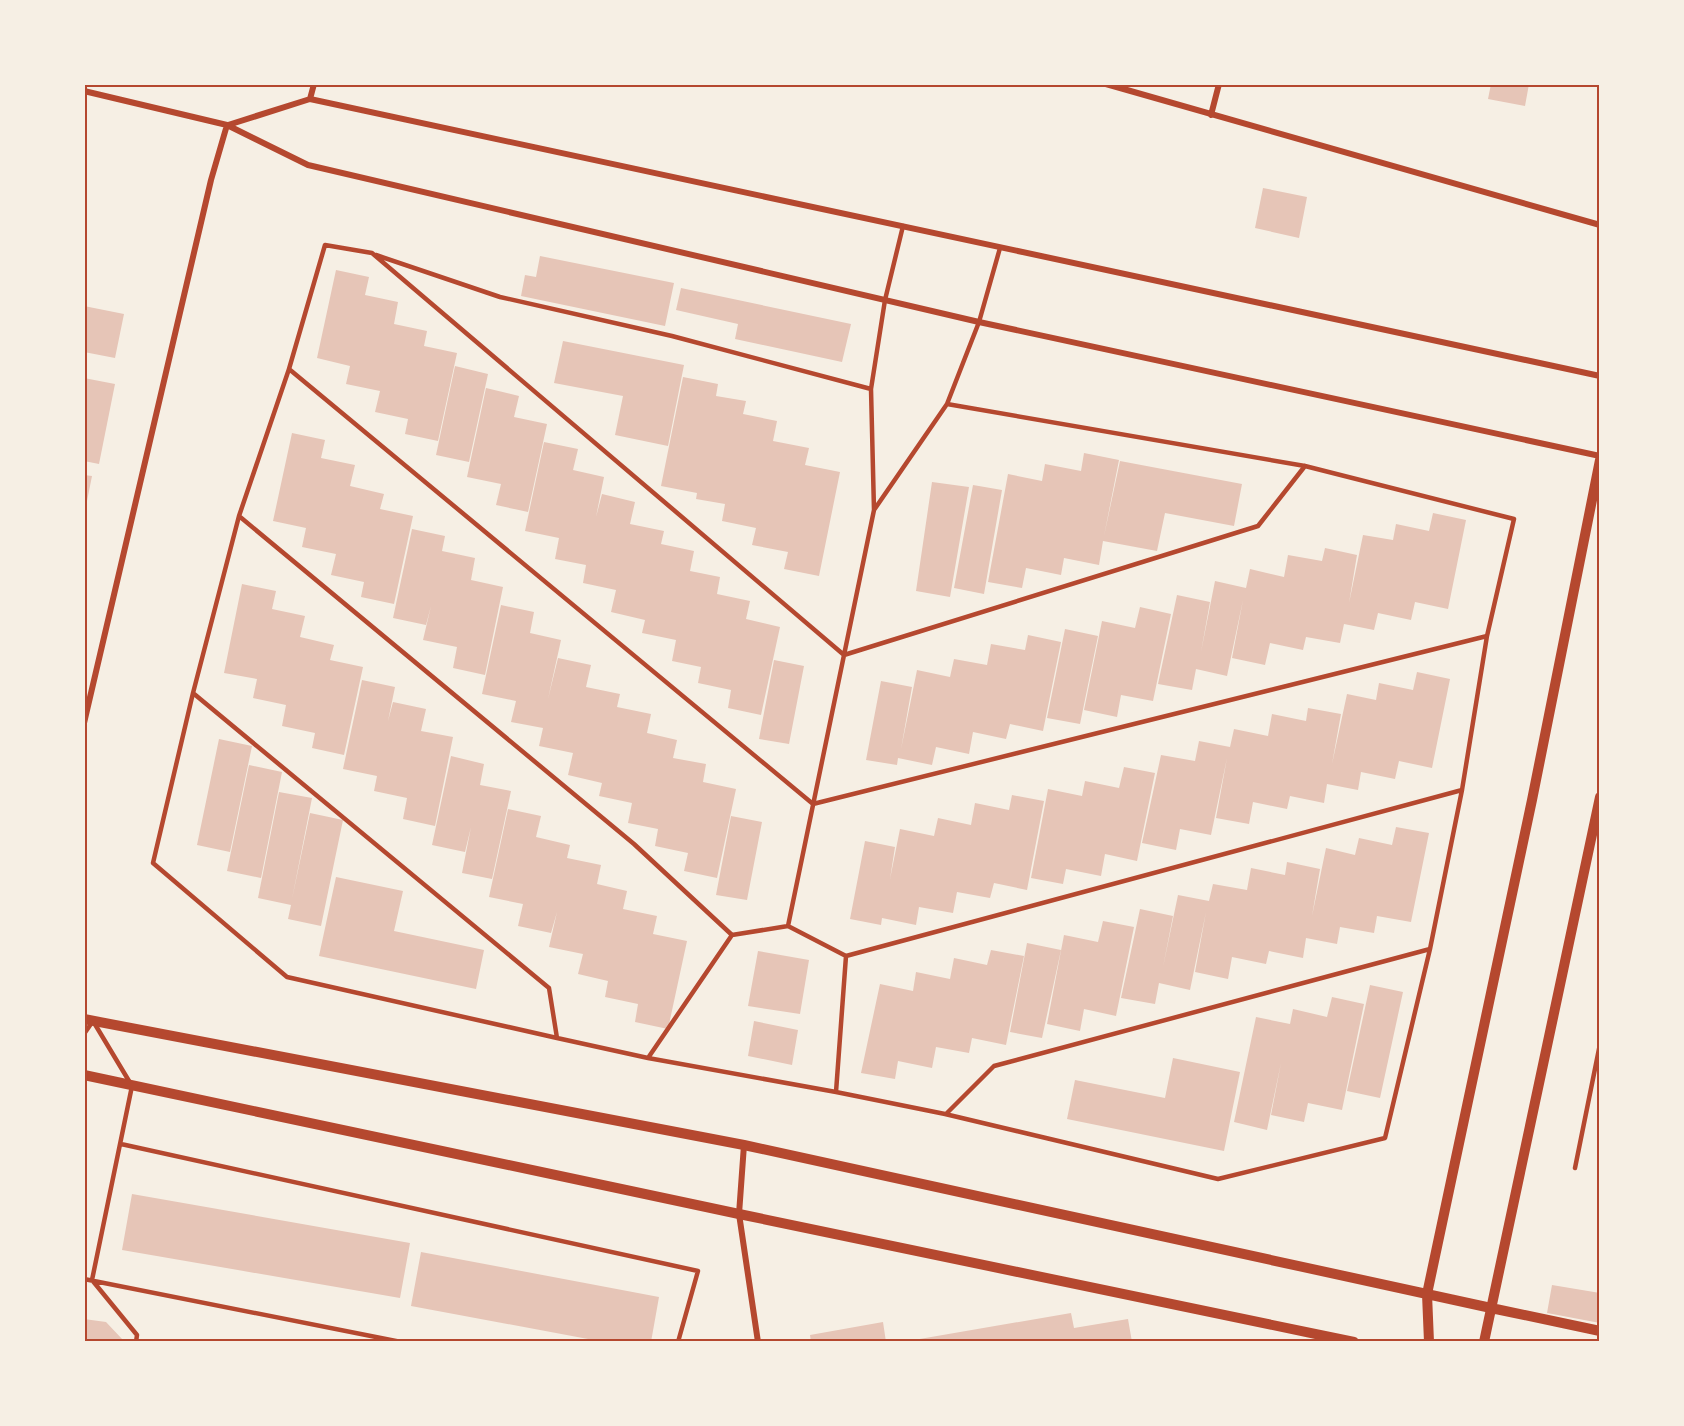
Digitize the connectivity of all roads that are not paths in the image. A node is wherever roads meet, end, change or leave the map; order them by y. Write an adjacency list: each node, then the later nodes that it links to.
1 (314, 84): 5 (street)
2 (1106, 84): 6 (street)
3 (1219, 84): 6 (street)
4 (84, 91): 7 (street)
5 (310, 99): 7 (street); 9 (street)
6 (1211, 115): 8 (street)
7 (227, 125): 12 (street); 25 (street)
8 (1600, 225)
9 (903, 226): 10 (street); 12 (lane)
10 (1000, 248): 13 (lane); 15 (street)
11 (372, 253): 14 (lane); 16 (lane); 23 (lane)
12 (885, 300): 13 (street); 16 (lane)
13 (979, 322): 17 (lane); 18 (street)
14 (289, 369): 21 (lane); 28 (lane)
15 (1600, 376)
16 (871, 389): 20 (lane)
17 (947, 404): 19 (lane); 20 (lane)
18 (1600, 458): 48 (street)
19 (1305, 466): 22 (lane); 23 (lane)
20 (874, 510): 23 (lane)
21 (239, 516): 24 (lane); 30 (lane)
22 (1486, 636): 26 (lane); 28 (lane)
23 (844, 655): 28 (lane)
24 (193, 693): 35 (lane); 35 (lane)
25 (84, 723)
26 (1462, 790): 31 (lane); 32 (lane)
27 (1600, 797): 49 (street)
28 (813, 804): 29 (lane)
29 (788, 926): 30 (lane); 32 (lane)
30 (732, 935): 37 (lane)
31 (1430, 950): 41 (lane); 41 (lane)
32 (846, 956): 40 (lane)
33 (88, 1020): 34 (lane); 39 (lane); 43 (street)
34 (84, 1034)
35 (557, 1038): 37 (lane)
36 (1600, 1044): 44 (lane)
37 (648, 1058): 40 (lane)
38 (84, 1075): 39 (street)
39 (132, 1086): 42 (lane); 45 (street)
40 (836, 1092): 41 (lane)
41 (945, 1114)
42 (120, 1144): 47 (lane); 53 (lane)
43 (744, 1145): 45 (street); 48 (street)
44 (1575, 1168)
45 (739, 1214): 54 (street); 55 (street)
46 (84, 1279): 47 (lane)
47 (92, 1280): 51 (lane); 52 (lane)
48 (1427, 1294): 49 (street); 56 (street)
49 (1491, 1308): 50 (street); 57 (street)
50 (1600, 1331)
51 (136, 1342)
52 (401, 1342)
53 (678, 1342)
54 (758, 1342)
55 (1354, 1342)
56 (1429, 1342)
57 (1484, 1342)

